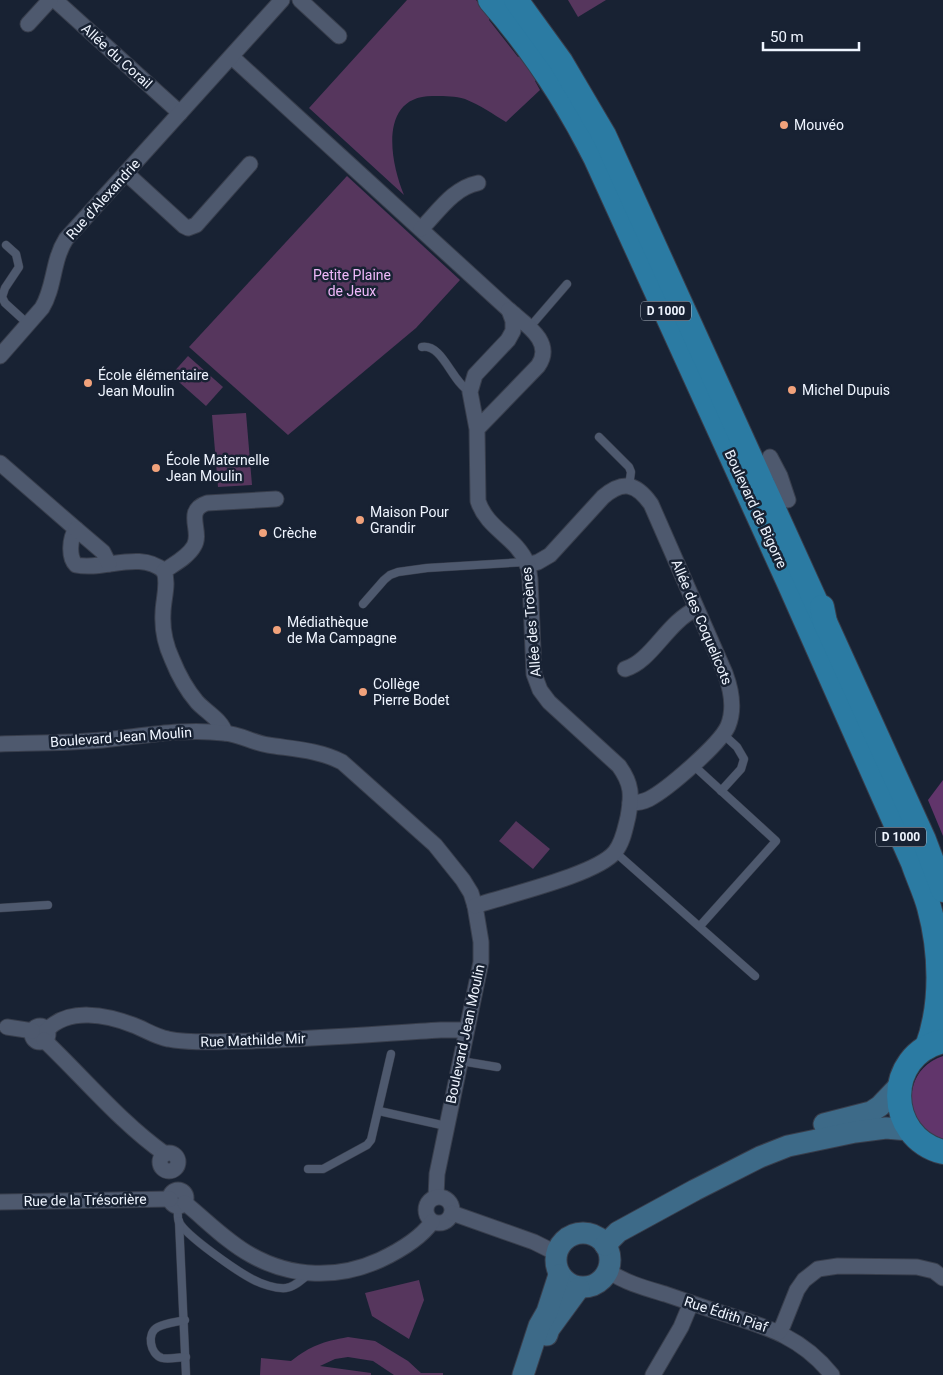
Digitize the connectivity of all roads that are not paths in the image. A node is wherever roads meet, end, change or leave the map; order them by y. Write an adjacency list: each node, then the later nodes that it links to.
1 (50, 0): 7 (street)
2 (55, 0): 10 (street, Allée du Corail)
3 (282, 0): 9 (street, Rue d'Alexandrie)
4 (300, 0): 8 (street)
5 (490, 0): 55 (main road, Boulevard de Bigorre / D 1000)
6 (516, 0): 13 (main road, Boulevard de Bigorre / D 1000)
7 (28, 24)
8 (339, 36)
9 (232, 56): 10 (street, Rue d'Alexandrie); 15 (street)
10 (180, 113): 12 (street, Rue d'Alexandrie)
11 (250, 164): 12 (street)
12 (126, 173): 19 (street, Rue d'Alexandrie)
13 (624, 180): 26 (main road); 37 (main road, Boulevard de Bigorre / D 1000)
14 (478, 183): 15 (street)
15 (421, 229): 18 (street)
16 (6, 245): 19 (lane)
17 (567, 284): 20 (lane)
18 (509, 310): 20 (street); 23 (street)
19 (28, 324): 22 (street, Rue d'Alexandrie)
20 (529, 328): 24 (street)
21 (422, 347): 23 (lane)
22 (0, 356)
23 (470, 392): 24 (street)
24 (477, 430): 32 (street, Allée des Troènes)
25 (598, 437): 28 (lane)
26 (770, 457): 30 (street)
27 (0, 463): 31 (street)
28 (629, 486): 32 (street); 36 (street, Allée des Coquelicots)
29 (276, 499): 34 (street)
30 (788, 500): 37 (main road)
31 (76, 529): 33 (street); 33 (street)
32 (527, 563): 35 (lane); 44 (street, Allée des Troènes)
33 (109, 564): 34 (street)
34 (164, 571): 39 (street)
35 (363, 604)
36 (696, 609): 38 (street); 40 (street, Allée des Coquelicots)
37 (825, 622): 46 (main road, D 1000)
38 (625, 669)
39 (226, 733): 41 (street, Boulevard Jean Moulin); 48 (street, Boulevard Jean Moulin)
40 (723, 734): 42 (street, Allée des Coquelicots); 43 (lane)
41 (0, 744)
42 (693, 765): 43 (lane); 44 (street, Allée des Coquelicots)
43 (721, 791): 50 (lane)
44 (630, 803): 45 (street)
45 (615, 852): 48 (street); 50 (lane)
46 (943, 890)
47 (48, 905): 49 (lane)
48 (475, 906): 53 (street, Boulevard Jean Moulin)
49 (0, 908)
50 (700, 926): 51 (lane)
51 (755, 976)
52 (2, 1027): 54 (street)
53 (466, 1030): 54 (street, Rue Mathilde Mir); 57 (street, Boulevard Jean Moulin)
54 (41, 1034): 68 (street)
55 (935, 1044): 59 (main road)
56 (391, 1054): 60 (lane)
57 (461, 1061): 58 (lane); 61 (street, Boulevard Jean Moulin)
58 (497, 1068)
59 (900, 1085): 62 (main road); 65 (main road)
60 (379, 1111): 61 (lane); 64 (lane)
61 (446, 1126): 66 (street, Boulevard Jean Moulin)
62 (910, 1130): 63 (main road); 65 (main road)
63 (943, 1152)
64 (308, 1169)
65 (695, 1190): 71 (main road)
66 (436, 1198): 69 (street); 70 (street)
67 (0, 1202): 68 (street, Rue de la Trésorière)
68 (177, 1204): 74 (street); 74 (lane); 79 (lane)
69 (452, 1213): 70 (street); 72 (street)
70 (432, 1222): 74 (street)
71 (605, 1244): 72 (main road); 73 (main road)
72 (556, 1252): 75 (main road)
73 (608, 1271): 77 (main road); 78 (street, Rue Édith Piaf)
74 (310, 1273)
75 (559, 1275): 77 (main road); 83 (main road)
76 (943, 1278): 80 (street)
77 (580, 1288): 84 (main road)
78 (691, 1302): 80 (street, Rue Édith Piaf); 85 (street)
79 (185, 1320): 81 (lane); 81 (lane)
80 (779, 1332): 86 (street, Rue Édith Piaf)
81 (186, 1357): 82 (lane)
82 (186, 1375)
83 (523, 1375)
84 (534, 1375)
85 (653, 1375)
86 (832, 1375)

